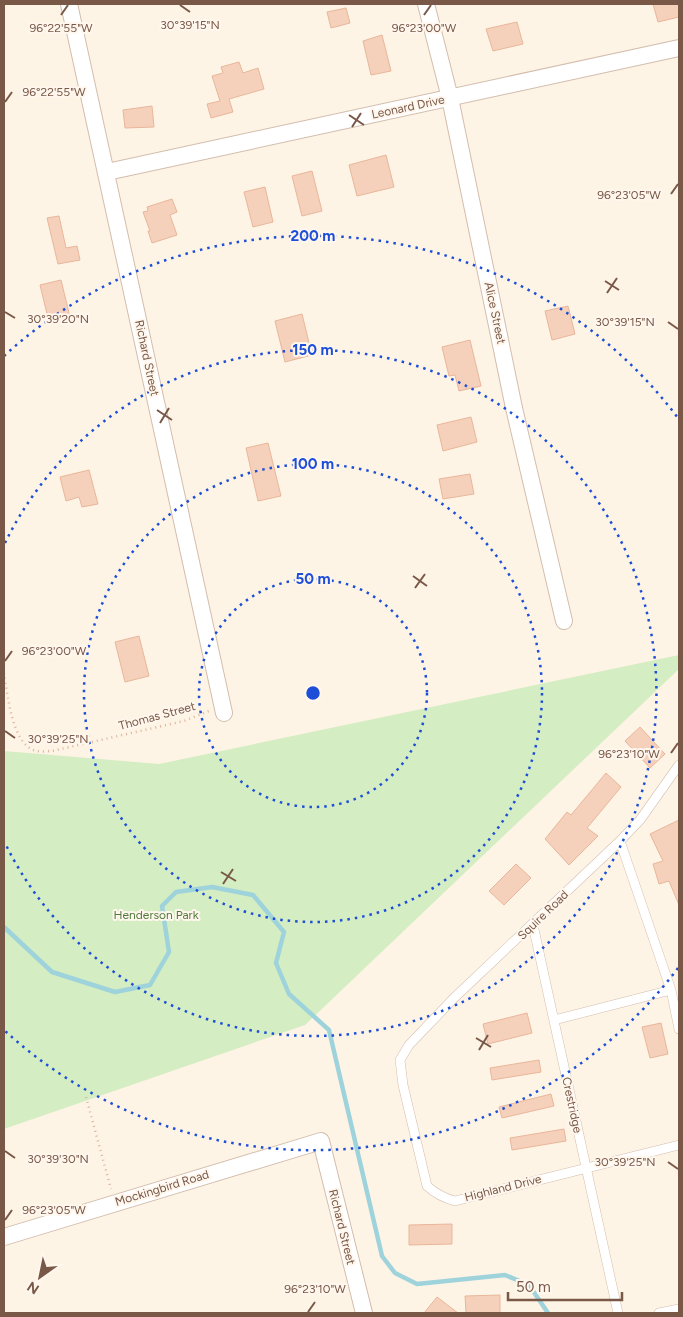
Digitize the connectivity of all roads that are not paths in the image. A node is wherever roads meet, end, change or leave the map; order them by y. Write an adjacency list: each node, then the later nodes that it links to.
1 (69, 4): 5 (street, Richard Street)
2 (426, 4): 4 (street, Alice Street)
3 (679, 48): 4 (street, Leonard Drive)
4 (450, 98): 5 (street, Leonard Drive); 6 (street, Alice Street)
5 (107, 172): 7 (street, Richard Street)
6 (564, 621)
7 (223, 710)
8 (679, 765): 9 (lane, Squire Road)
9 (620, 841): 10 (lane, Squire Road); 11 (lane)
10 (533, 925): 12 (lane, Crestridge); 14 (lane, Squire Road)
11 (671, 990): 12 (lane); 13 (lane)
12 (554, 1020): 17 (lane, Crestridge)
13 (679, 1029)
14 (400, 1060): 17 (lane, Highland Drive)
15 (321, 1140): 18 (street, Mockingbird Road); 20 (street, Richard Street)
16 (679, 1144): 17 (lane, Highland Drive)
17 (586, 1167): 21 (lane, Crestridge)
18 (4, 1237)
19 (679, 1309): 22 (lane)
20 (364, 1313)
21 (618, 1313)
22 (659, 1313)

